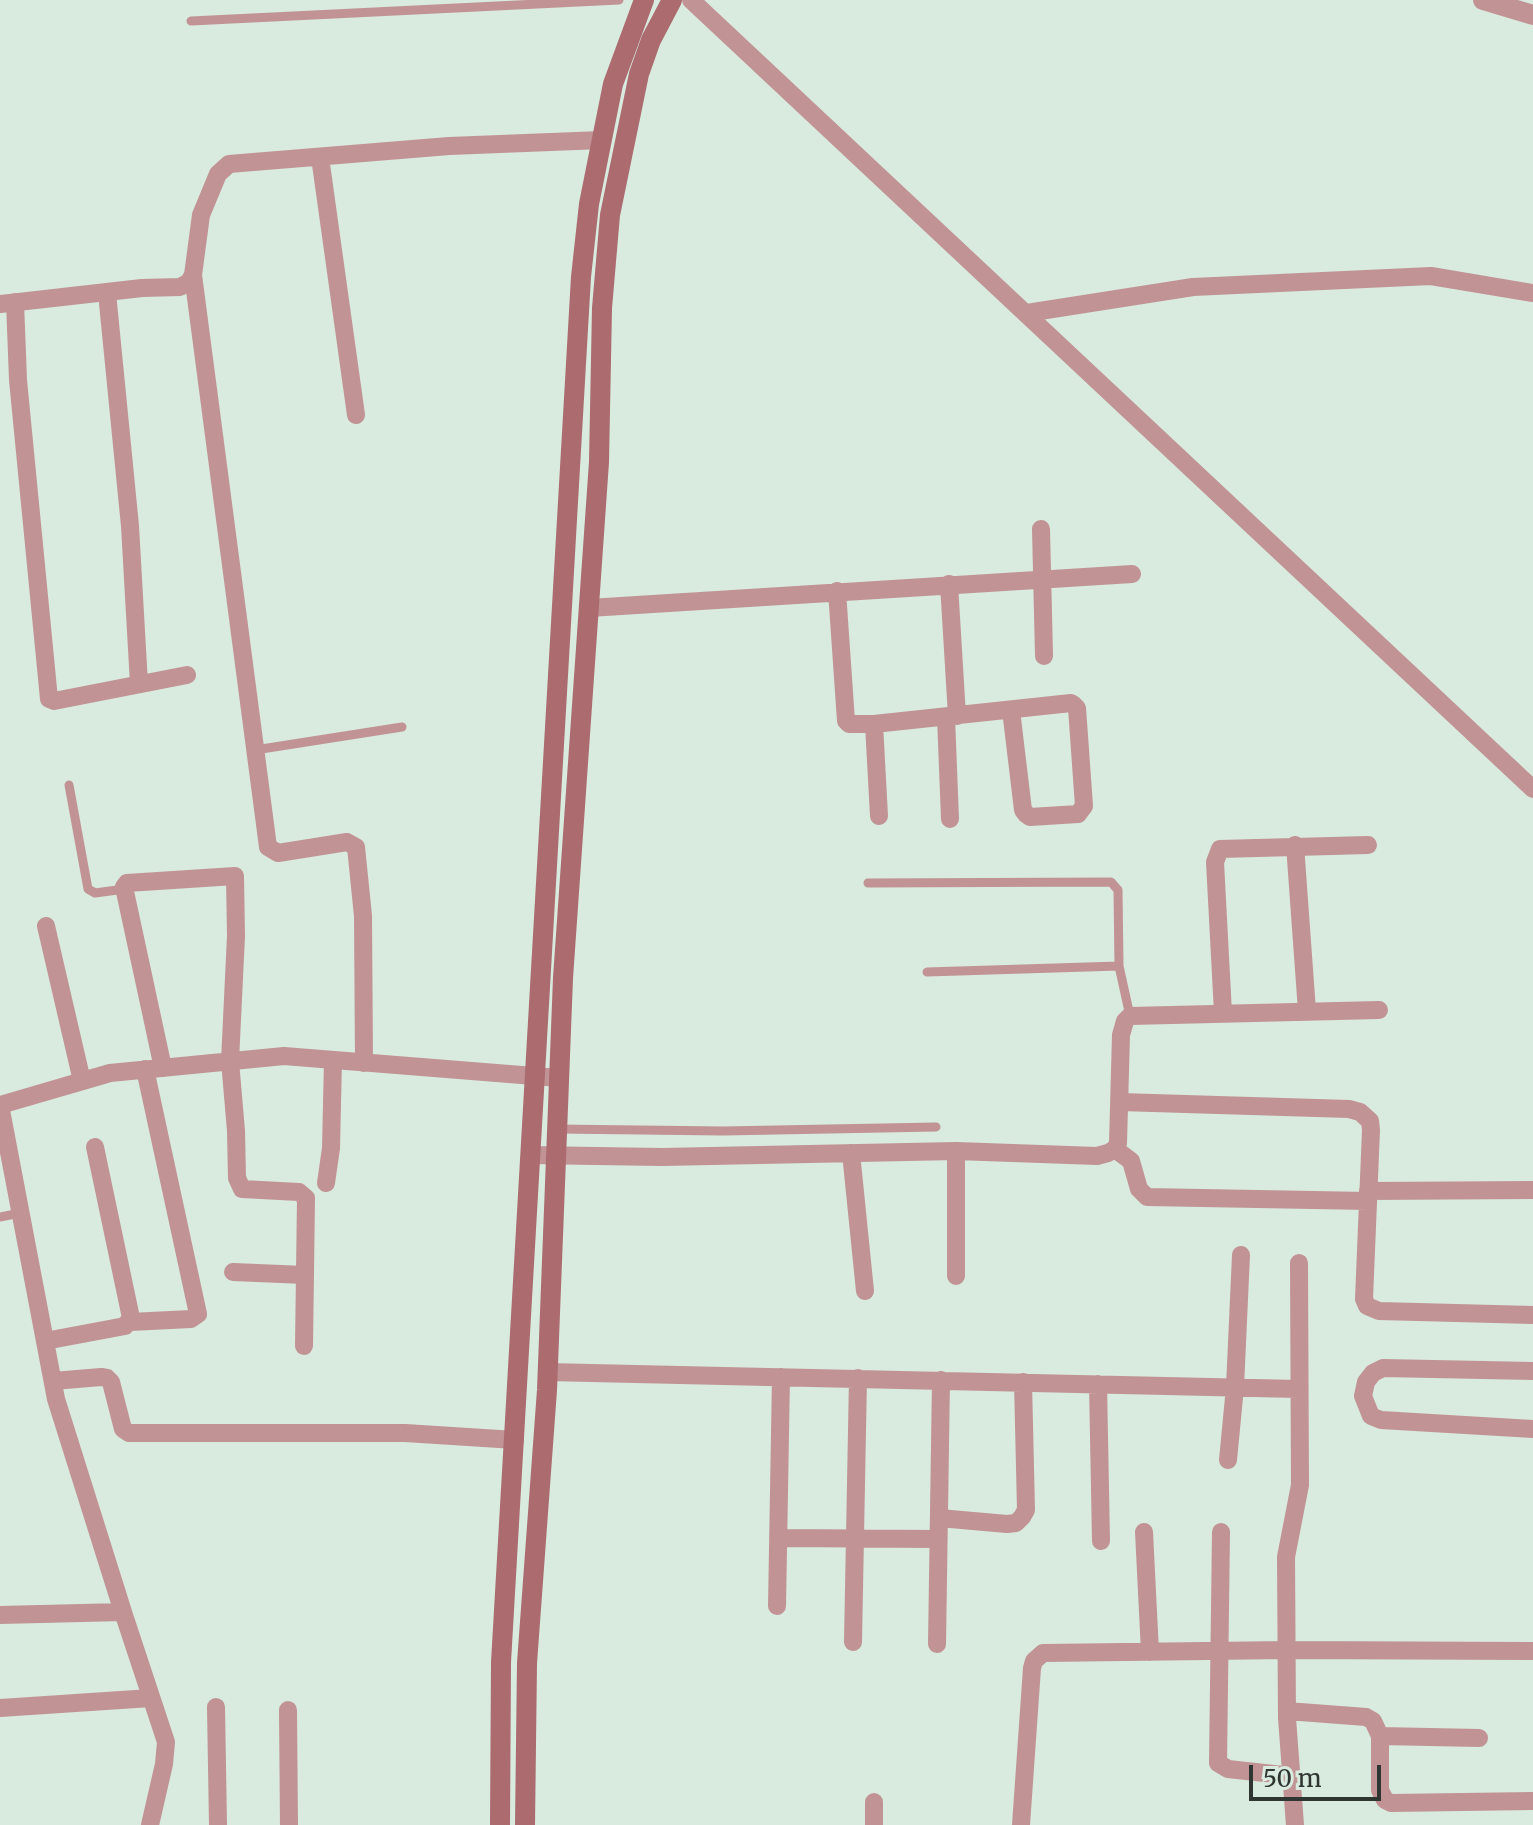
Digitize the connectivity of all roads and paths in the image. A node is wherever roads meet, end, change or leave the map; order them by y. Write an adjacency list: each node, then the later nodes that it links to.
1 (619, 0): 7 (lane)
2 (644, 0): 8 (main road)
3 (672, 0): 18 (main road)
4 (691, 0): 14 (street)
5 (1483, 0): 6 (street)
6 (1533, 15)
7 (191, 21)
8 (602, 140): 9 (street); 16 (main road)
9 (320, 157): 10 (street); 15 (street)
10 (193, 275): 11 (street); 31 (street)
11 (107, 293): 13 (street); 26 (street)
12 (1533, 293): 14 (street)
13 (7, 303): 26 (street)
14 (1027, 313): 33 (street)
15 (356, 415)
16 (565, 529): 18 (street); 51 (main road)
17 (1041, 529): 20 (street)
18 (594, 530): 23 (main road)
19 (1132, 574): 20 (street)
20 (1043, 579): 21 (street); 24 (street)
21 (949, 584): 22 (street); 28 (street)
22 (837, 591): 23 (street); 29 (street)
23 (589, 608): 52 (main road)
24 (1044, 656)
25 (187, 675): 26 (street)
26 (139, 684)
27 (1011, 710): 27 (street); 28 (street)
28 (951, 716): 29 (street); 35 (street)
29 (874, 724): 34 (street)
30 (402, 727): 31 (lane)
31 (255, 750): 49 (street)
32 (69, 785): 39 (lane)
33 (1533, 789)
34 (879, 816)
35 (950, 819)
36 (1295, 845): 37 (street); 44 (street); 45 (street)
37 (1368, 845)
38 (868, 883): 41 (lane)
39 (125, 889): 48 (street); 50 (street)
40 (46, 926): 53 (street)
41 (1119, 966): 42 (lane); 46 (lane)
42 (927, 972)
43 (1379, 1010): 44 (street)
44 (1307, 1011): 45 (street)
45 (1223, 1013): 46 (street)
46 (1130, 1016): 54 (street)
47 (333, 1060): 48 (street); 49 (street); 64 (street)
48 (230, 1061): 50 (street); 72 (street)
49 (364, 1063): 51 (street)
50 (154, 1069): 53 (street); 76 (street)
51 (534, 1077): 52 (street); 63 (main road)
52 (559, 1078): 57 (main road)
53 (82, 1081): 55 (street)
54 (1120, 1102): 59 (street); 66 (street)
55 (0, 1104): 67 (street)
56 (936, 1127): 57 (lane)
57 (557, 1129): 61 (main road)
58 (95, 1147): 76 (street)
59 (1115, 1149): 60 (street); 66 (street)
60 (956, 1151): 62 (street); 73 (street)
61 (556, 1153): 62 (street); 63 (street); 80 (main road)
62 (851, 1153): 74 (street)
63 (530, 1155): 90 (main road)
64 (326, 1183)
65 (1533, 1190): 66 (street)
66 (1368, 1196): 75 (street)
67 (21, 1213): 68 (lane); 77 (street)
68 (0, 1217)
69 (1241, 1255): 87 (street)
70 (1299, 1263): 88 (street)
71 (233, 1272): 72 (street)
72 (305, 1275): 78 (street)
73 (956, 1276)
74 (865, 1291)
75 (1533, 1315)
76 (130, 1322): 77 (street)
77 (45, 1341): 84 (street)
78 (304, 1346)
79 (1533, 1371): 89 (street)
80 (547, 1372): 81 (street); 109 (main road)
81 (781, 1377): 82 (street); 95 (street)
82 (858, 1378): 83 (street); 96 (street)
83 (941, 1380): 85 (street); 92 (street)
84 (53, 1381): 90 (street); 100 (street)
85 (1023, 1382): 86 (street); 92 (street)
86 (1098, 1384): 87 (street); 98 (street)
87 (1235, 1387): 88 (street); 91 (street)
88 (1298, 1389): 104 (street)
89 (1533, 1429)
90 (515, 1440): 108 (main road)
91 (1228, 1460)
92 (939, 1518): 97 (street)
93 (1144, 1532): 107 (street)
94 (1221, 1532): 105 (street)
95 (778, 1538): 96 (street); 99 (street)
96 (854, 1539): 97 (street); 102 (street)
97 (938, 1539): 103 (street)
98 (1101, 1541)
99 (777, 1606)
100 (123, 1612): 101 (street); 110 (street)
101 (0, 1615)
102 (853, 1642)
103 (937, 1644)
104 (1288, 1650): 105 (street); 106 (street); 114 (street)
105 (1218, 1651): 107 (street); 117 (street)
106 (1533, 1651)
107 (1150, 1652): 126 (street)
108 (501, 1662): 109 (street); 123 (main road)
109 (527, 1663): 124 (main road)
110 (151, 1698): 112 (street); 120 (street)
111 (216, 1707): 121 (street)
112 (0, 1708)
113 (288, 1710): 122 (street)
114 (1287, 1711): 115 (street); 117 (street)
115 (1380, 1736): 116 (street); 118 (street)
116 (1479, 1738)
117 (1292, 1776): 127 (street)
118 (1533, 1801)
119 (874, 1802): 125 (street)
120 (150, 1825)
121 (218, 1825)
122 (289, 1825)
123 (500, 1825)
124 (525, 1825)
125 (874, 1825)
126 (1021, 1825)
127 (1295, 1825)

